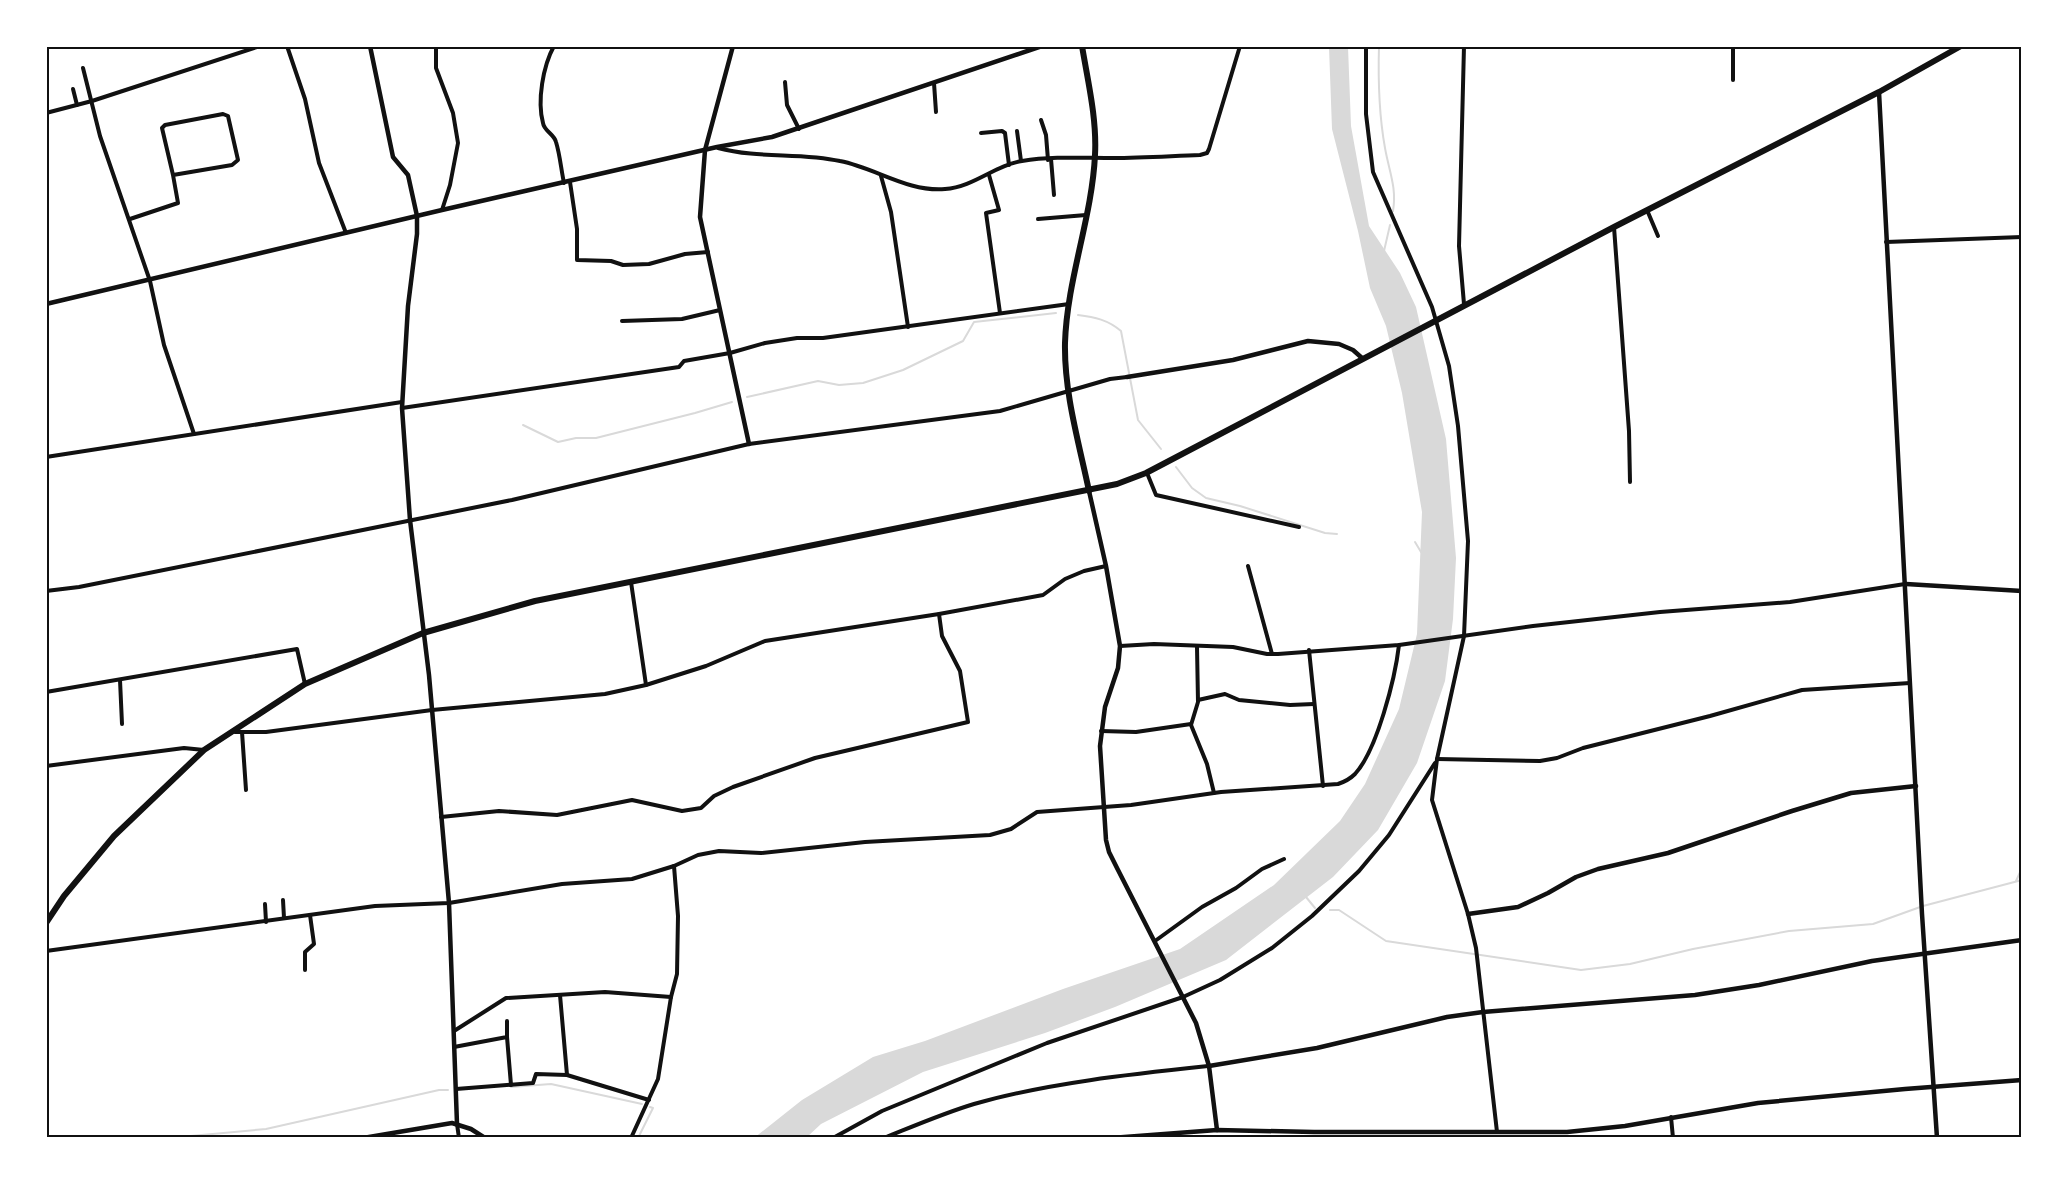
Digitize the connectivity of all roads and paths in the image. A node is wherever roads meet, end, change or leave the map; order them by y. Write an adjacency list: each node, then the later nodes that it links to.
1 (260, 46): 20 (street)
2 (287, 46): 46 (street)
3 (370, 46): 42 (street)
4 (436, 46): 39 (street)
5 (555, 46): 37 (street)
6 (734, 46): 29 (street)
7 (1042, 46): 17 (street)
8 (1082, 46): 30 (main road)
9 (1240, 46): 30 (street)
10 (1366, 46): 57 (street)
11 (1464, 46): 54 (street)
12 (1733, 46): 15 (street)
13 (1961, 46): 19 (main road)
14 (83, 68): 20 (street)
15 (1733, 80)
16 (785, 82): 25 (street)
17 (934, 83): 22 (street); 25 (street)
18 (74, 89): 21 (street)
19 (1879, 92): 40 (main road); 49 (street)
20 (92, 101): 21 (street); 43 (street)
21 (77, 105): 23 (street)
22 (936, 112)
23 (46, 113)
24 (1041, 120): 31 (street)
25 (799, 129): 28 (street)
26 (1017, 131): 32 (street)
27 (981, 132): 33 (street)
28 (717, 147): 29 (street); 36 (street)
29 (705, 150): 37 (street); 50 (street)
30 (1095, 157): 31 (street); 41 (main road)
31 (1050, 160): 32 (street); 38 (street)
32 (1021, 161): 33 (street)
33 (1009, 165): 35 (street)
34 (173, 175): 34 (street); 43 (street)
35 (989, 175): 36 (street); 56 (street)
36 (881, 176): 59 (street)
37 (567, 183): 39 (street); 50 (street)
38 (1054, 195)
39 (442, 210): 42 (street)
40 (1647, 210): 45 (main road); 47 (street)
41 (1086, 215): 44 (street); 53 (main road)
42 (417, 216): 46 (street); 64 (street)
43 (130, 219): 51 (street)
44 (1038, 219)
45 (1614, 226): 54 (main road); 69 (street)
46 (346, 233): 51 (street)
47 (1658, 236)
48 (2022, 237): 49 (street)
49 (1886, 242): 76 (street)
50 (708, 252): 55 (street)
51 (150, 280): 52 (street); 65 (street)
52 (46, 304)
53 (1069, 304): 56 (street); 63 (main road)
54 (1464, 304): 57 (main road)
55 (720, 310): 58 (street); 60 (street)
56 (1000, 313): 59 (street)
57 (1435, 320): 61 (main road); 81 (street)
58 (622, 321)
59 (908, 327): 60 (street)
60 (729, 353): 64 (street); 66 (street)
61 (1362, 358): 62 (street); 68 (main road)
62 (1127, 377): 63 (street)
63 (1068, 391): 66 (street); 70 (main road)
64 (402, 405): 65 (street); 71 (street)
65 (194, 434): 67 (street)
66 (749, 444): 71 (street)
67 (46, 457)
68 (1146, 472): 70 (main road); 72 (street)
69 (1630, 482)
70 (1089, 491): 73 (street); 75 (main road)
71 (410, 520): 77 (street); 80 (street)
72 (1299, 528)
73 (1106, 566): 79 (street); 83 (street)
74 (1248, 566): 86 (street)
75 (631, 582): 80 (main road); 90 (street)
76 (1906, 584): 78 (street); 81 (street); 88 (street)
77 (46, 591)
78 (2022, 591)
79 (939, 614): 90 (street); 108 (street)
80 (423, 633): 89 (main road); 94 (street)
81 (1462, 637): 82 (street); 101 (street)
82 (1399, 645): 85 (street); 103 (street)
83 (1120, 646): 84 (street); 97 (street)
84 (1197, 647): 86 (street); 92 (street)
85 (1309, 650): 86 (street); 93 (street)
86 (1272, 654)
87 (120, 680): 89 (street); 91 (street); 95 (street)
88 (1910, 683): 101 (street); 104 (street)
89 (305, 684): 98 (main road)
90 (646, 685): 94 (street)
91 (46, 692)
92 (1198, 700): 93 (street); 96 (street)
93 (1314, 704): 103 (street)
94 (432, 711): 99 (street); 108 (street)
95 (122, 724)
96 (1191, 724): 97 (street); 106 (street)
97 (1100, 730): 107 (street)
98 (232, 732): 99 (street); 100 (main road)
99 (242, 732): 105 (street)
100 (204, 750): 102 (street); 118 (main road)
101 (1437, 759): 114 (street); 126 (street)
102 (46, 766)
103 (1323, 786): 106 (street)
104 (1916, 786): 114 (street); 122 (street)
105 (246, 790)
106 (1214, 793): 107 (street)
107 (1105, 808): 110 (street); 120 (street)
108 (441, 817): 112 (street)
109 (1284, 859): 120 (street)
110 (674, 866): 112 (street); 125 (street)
111 (283, 900): 116 (street)
112 (449, 903): 115 (street); 129 (street)
113 (265, 904): 117 (street)
114 (1468, 914): 127 (street)
115 (310, 915): 116 (street); 123 (street)
116 (284, 918): 117 (street)
117 (266, 922): 121 (street)
118 (46, 923)
119 (2022, 940): 122 (street)
120 (1156, 943): 126 (street)
121 (46, 951)
122 (1924, 955): 127 (street); 136 (street)
123 (305, 970)
124 (560, 995): 125 (street); 129 (street); 133 (street)
125 (671, 997): 138 (street)
126 (1183, 998): 132 (street); 147 (street)
127 (1483, 1012): 132 (street); 142 (street)
128 (507, 1021): 130 (street)
129 (454, 1031): 131 (street)
130 (507, 1036): 131 (street); 135 (street)
131 (454, 1047): 137 (street)
132 (1209, 1066): 141 (street); 148 (street)
133 (567, 1075): 135 (street); 138 (street)
134 (2022, 1080): 136 (street)
135 (511, 1084): 137 (street)
136 (1934, 1087): 139 (street); 152 (street)
137 (456, 1089): 140 (street)
138 (649, 1100): 146 (street)
139 (1671, 1117): 142 (street); 151 (street)
140 (457, 1124): 143 (street); 144 (street); 145 (street)
141 (1215, 1130): 142 (street); 149 (street); 150 (street)
142 (1497, 1132)
143 (363, 1137)
144 (459, 1137)
145 (484, 1137)
146 (631, 1137)
147 (833, 1137)
148 (884, 1137)
149 (1111, 1137)
150 (1213, 1137)
151 (1673, 1137)
152 (1937, 1137)

